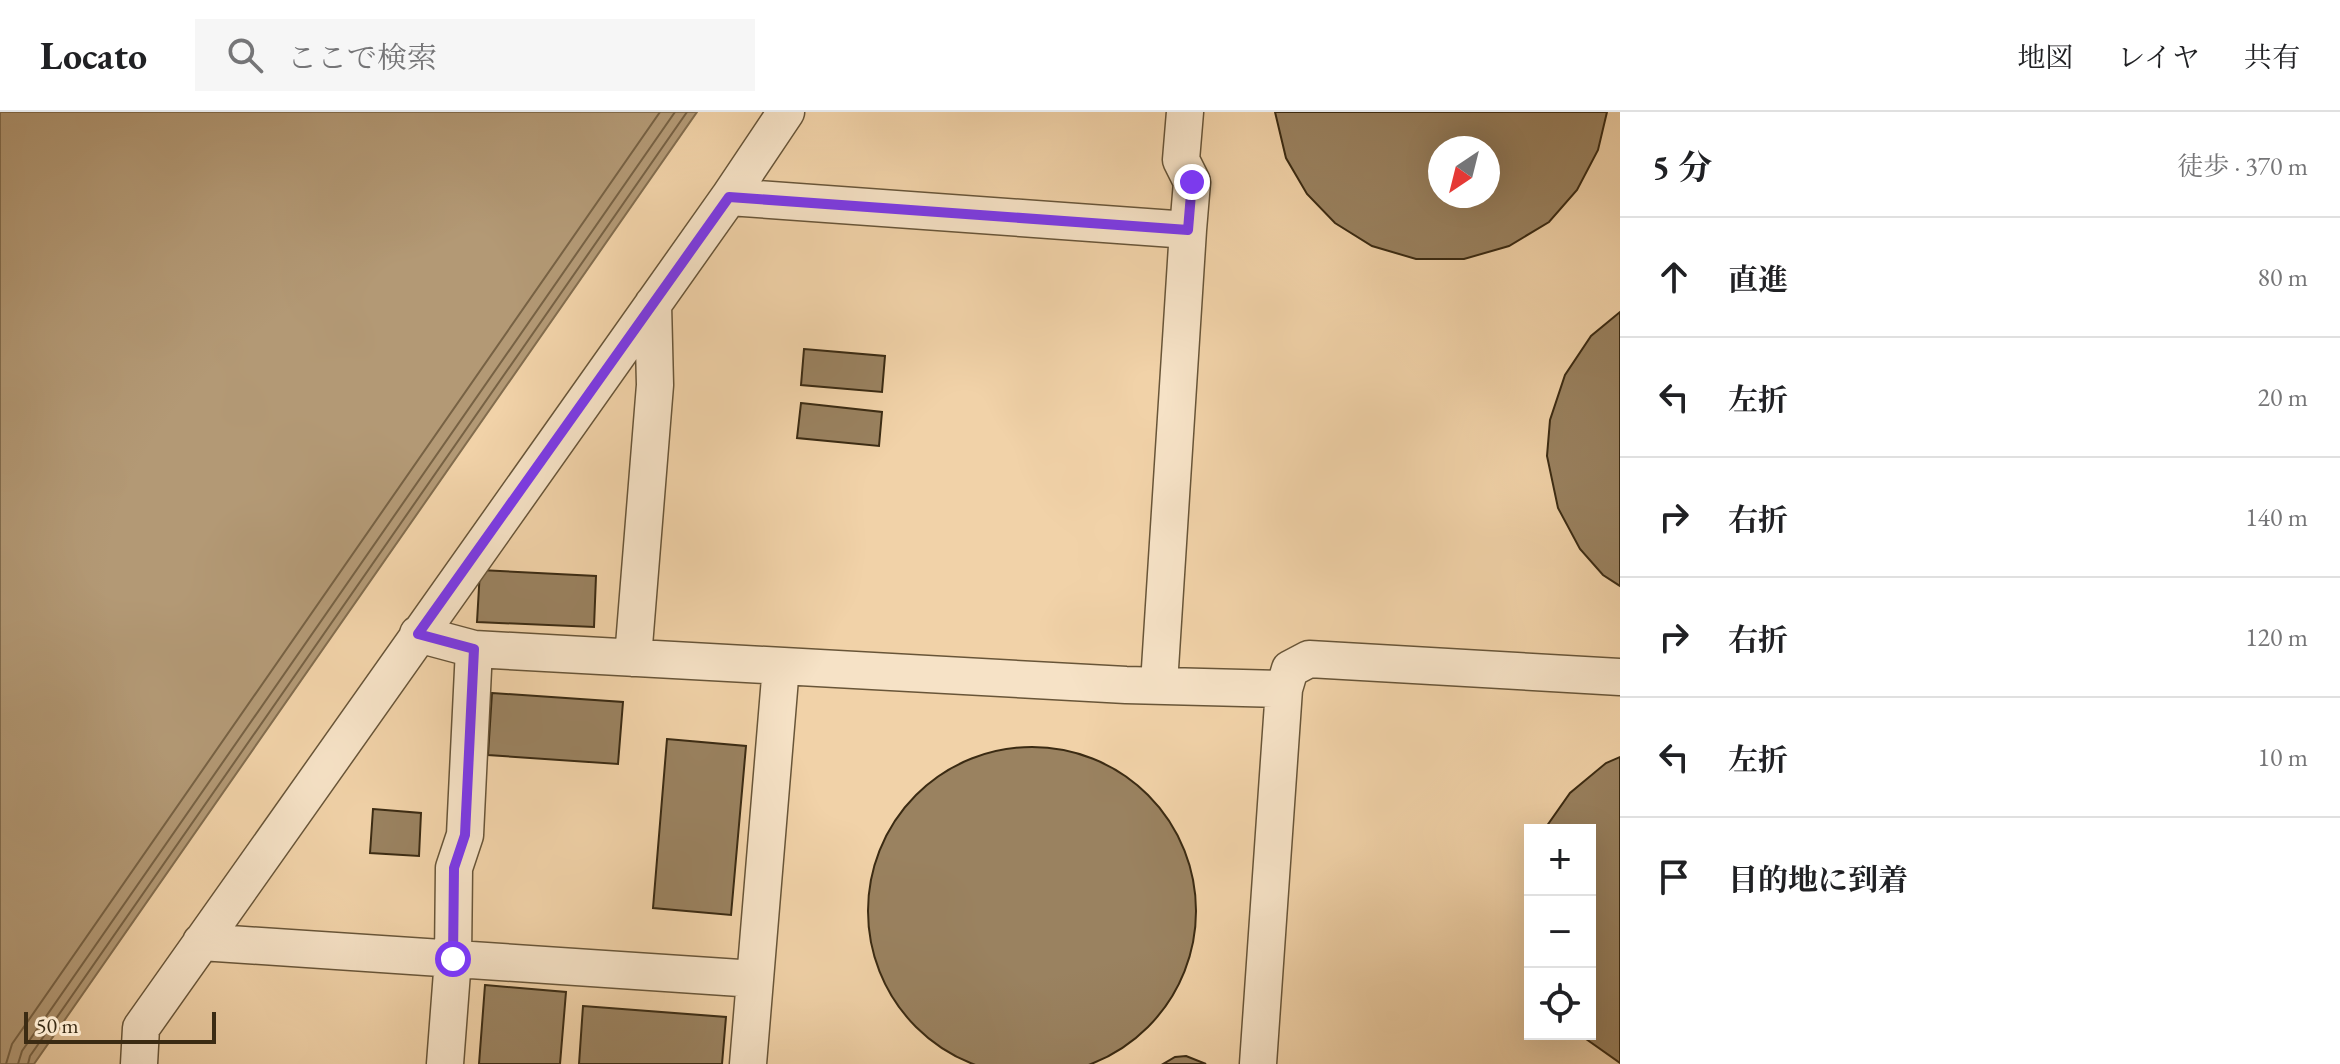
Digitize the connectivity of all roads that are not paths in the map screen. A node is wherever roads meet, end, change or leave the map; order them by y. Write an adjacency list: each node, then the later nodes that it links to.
1 (786, 112): 3 (lane)
2 (1185, 112): 4 (lane)
3 (729, 197): 4 (lane); 5 (lane)
4 (1188, 230): 11 (lane)
5 (653, 304): 6 (lane); 8 (lane)
6 (418, 634): 7 (lane); 13 (lane)
7 (474, 649): 8 (lane); 14 (lane)
8 (633, 658): 9 (lane)
9 (781, 666): 11 (lane); 15 (lane)
10 (1620, 677): 12 (lane)
11 (1159, 684): 12 (lane)
12 (1284, 689): 19 (lane)
13 (201, 942): 14 (lane); 16 (lane)
14 (453, 959): 15 (lane); 17 (lane)
15 (755, 979): 18 (lane)
16 (139, 1064)
17 (445, 1064)
18 (748, 1064)
19 (1258, 1064)

